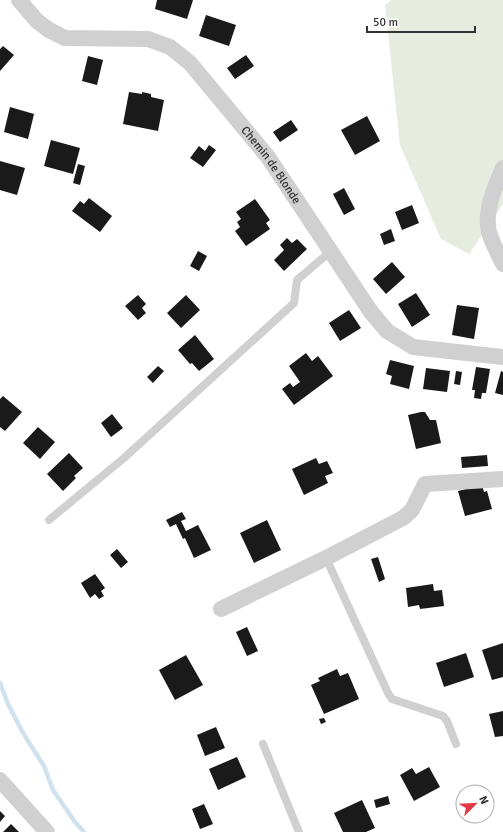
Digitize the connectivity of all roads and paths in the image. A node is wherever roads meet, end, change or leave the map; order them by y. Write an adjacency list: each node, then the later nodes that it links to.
1 (19, 0): 4 (street, Chemin de Blonde)
2 (503, 168): 3 (street)
3 (498, 198): 5 (street)
4 (331, 251): 6 (street, Chemin de Blonde); 8 (lane)
5 (503, 264)
6 (503, 357)
7 (503, 479): 9 (street)
8 (49, 520)
9 (326, 558): 10 (street); 12 (lane)
10 (221, 609)
11 (263, 744): 15 (lane)
12 (456, 744)
13 (0, 780): 14 (street)
14 (47, 832)
15 (299, 832)

